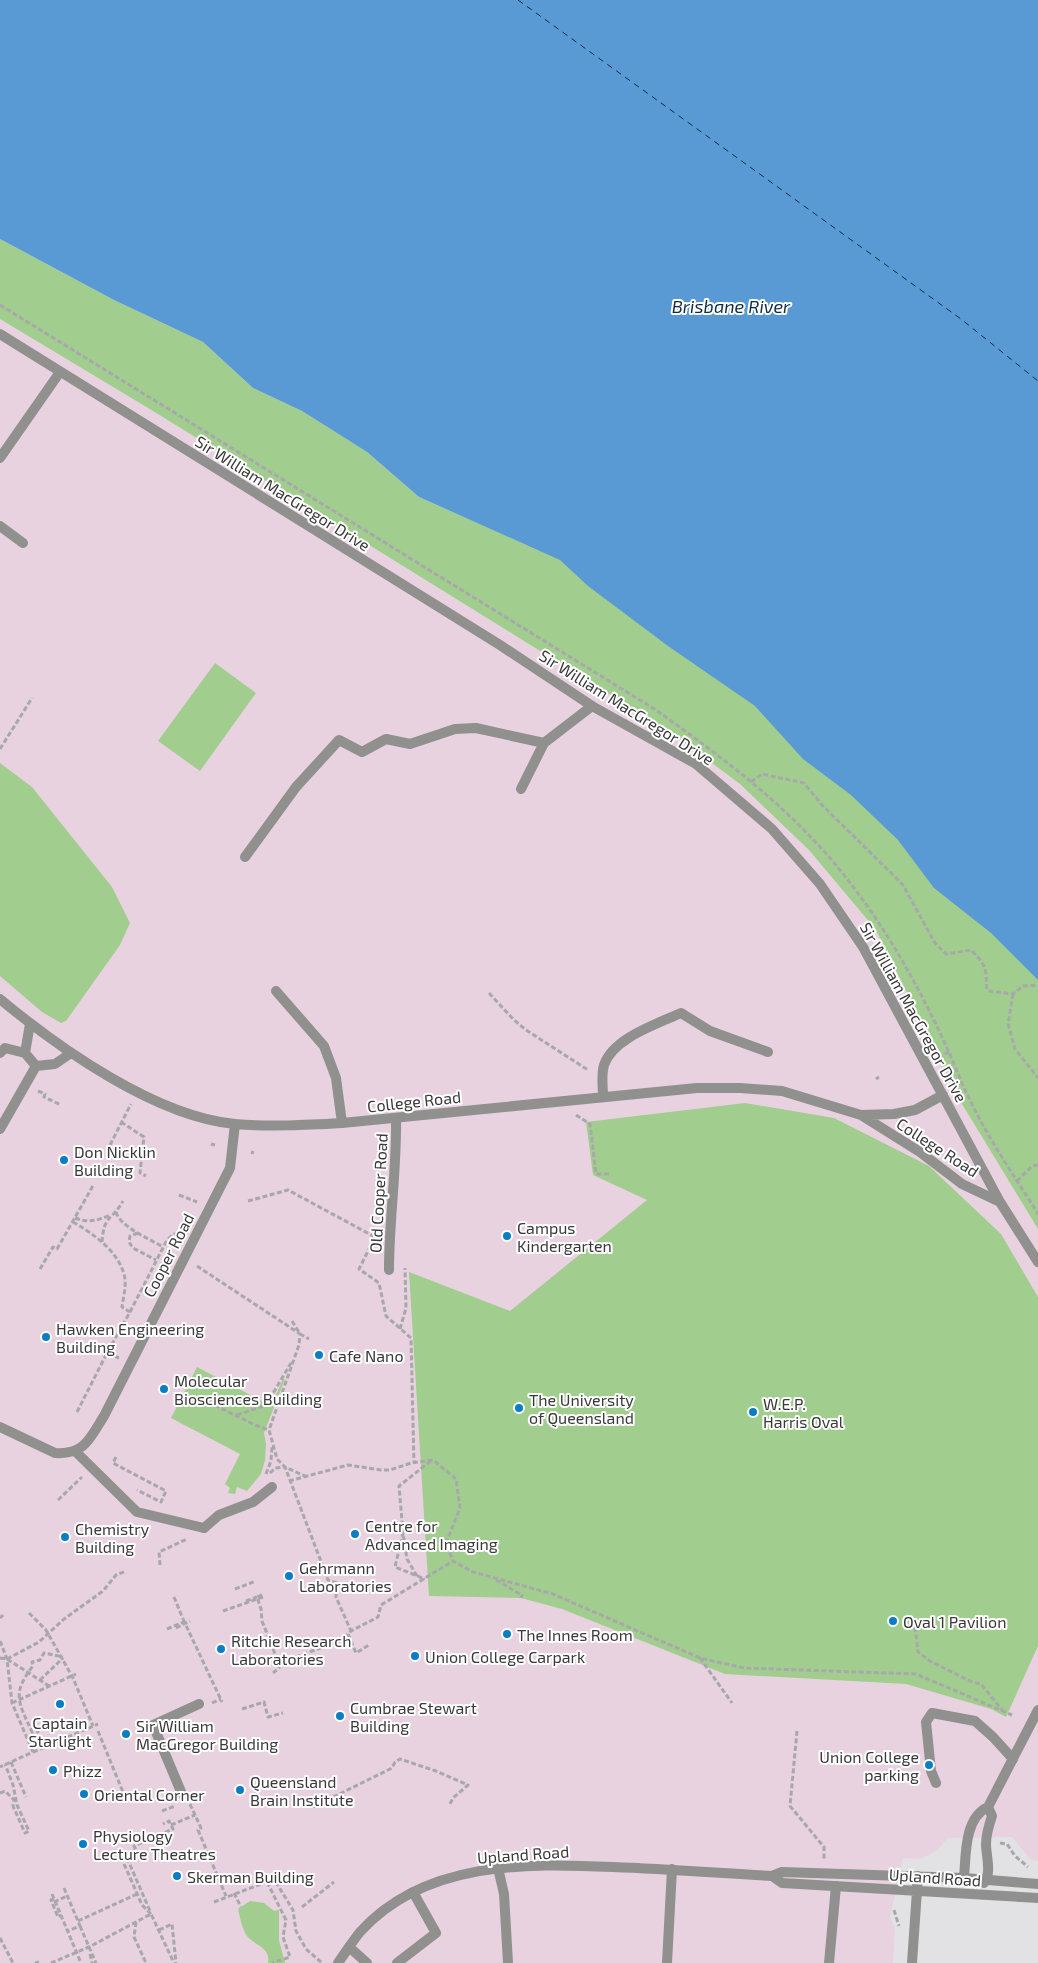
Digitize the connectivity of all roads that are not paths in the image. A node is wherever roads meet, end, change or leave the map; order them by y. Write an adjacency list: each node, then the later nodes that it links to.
1 (0, 334): 2 (street, Sir William MacGregor Drive)
2 (60, 372): 3 (street); 6 (street, Sir William MacGregor Drive)
3 (0, 458)
4 (0, 526): 5 (street)
5 (23, 543)
6 (592, 706): 7 (street); 18 (street, Sir William MacGregor Drive)
7 (544, 743): 8 (street); 9 (street)
8 (521, 789)
9 (245, 857)
10 (276, 992): 22 (street)
11 (0, 1000): 12 (street, College Road)
12 (30, 1024): 15 (street); 16 (street, College Road)
13 (768, 1052): 19 (street)
14 (0, 1053): 15 (street)
15 (25, 1053): 17 (street)
16 (70, 1053): 17 (street); 23 (street, College Road)
17 (36, 1066): 24 (street)
18 (943, 1095): 20 (street, College Road); 25 (street, Sir William MacGregor Drive)
19 (604, 1097): 20 (street, College Road); 21 (street, College Road)
20 (861, 1115): 25 (street, College Road)
21 (396, 1118): 22 (street, College Road); 27 (street, Old Cooper Road)
22 (342, 1123): 23 (street, College Road)
23 (235, 1124): 29 (street, Cooper Road)
24 (0, 1129)
25 (1000, 1202): 26 (street, Sir William MacGregor Drive)
26 (1038, 1262)
27 (389, 1270)
28 (0, 1427): 29 (street)
29 (75, 1451): 30 (street)
30 (272, 1487)
31 (199, 1704): 35 (street)
32 (1038, 1710): 33 (street)
33 (1013, 1758): 34 (street); 36 (street)
34 (936, 1783)
35 (181, 1799)
36 (988, 1807): 41 (street); 42 (street)
37 (498, 1868): 38 (street, Upland Road); 46 (street, Upland Road); 53 (street)
38 (672, 1869): 39 (street, Upland Road); 54 (street)
39 (772, 1876): 40 (street, Upland Road); 44 (street, Upland Road)
40 (918, 1876): 41 (street, Upland Road); 45 (street)
41 (964, 1878): 42 (street, Upland Road); 47 (street)
42 (987, 1880): 43 (street, Upland Road); 47 (street)
43 (1038, 1884)
44 (836, 1886): 45 (street, Upland Road); 55 (street)
45 (917, 1891): 47 (street, Upland Road); 56 (street)
46 (413, 1892): 49 (street, Upland Road); 52 (street)
47 (975, 1894): 48 (street, Upland Road)
48 (1038, 1898)
49 (349, 1947): 50 (street, Upland Road); 51 (street)
50 (338, 1963)
51 (367, 1963)
52 (397, 1963)
53 (508, 1963)
54 (667, 1963)
55 (829, 1963)
56 (912, 1963)

